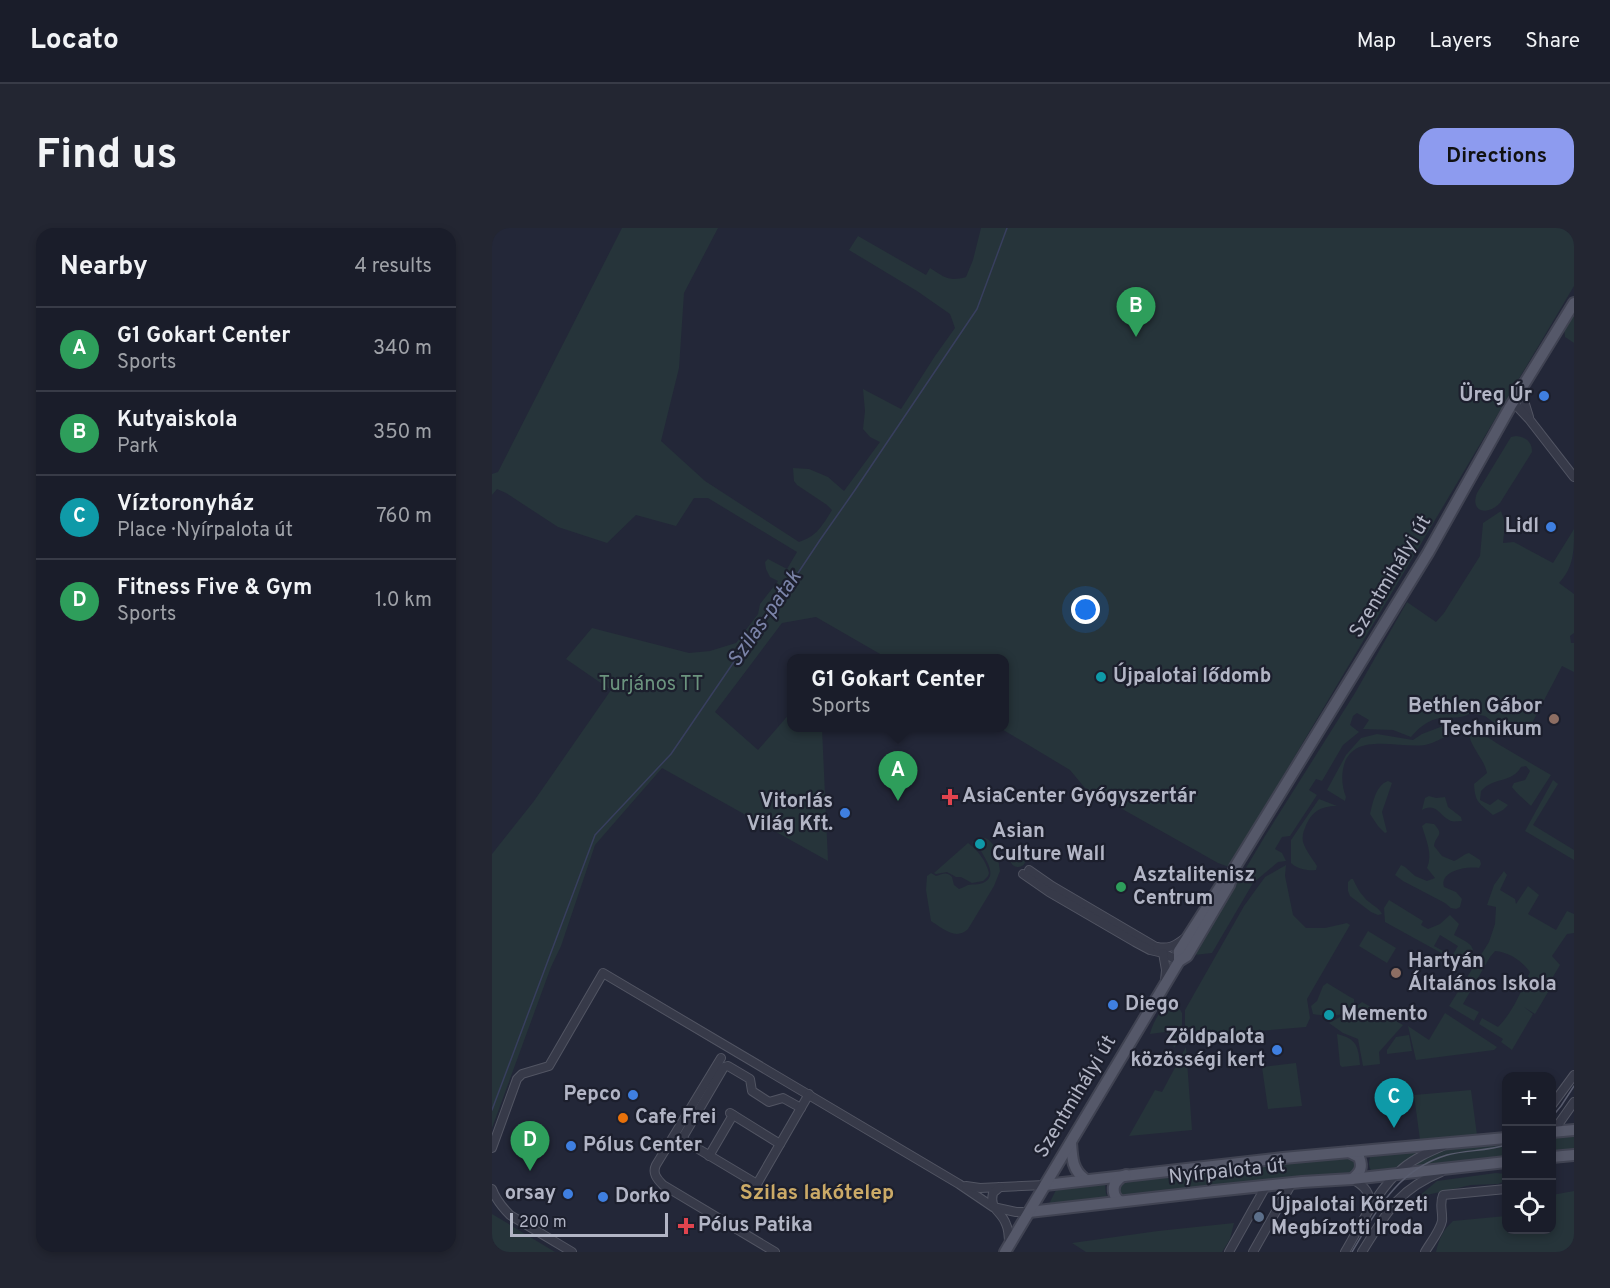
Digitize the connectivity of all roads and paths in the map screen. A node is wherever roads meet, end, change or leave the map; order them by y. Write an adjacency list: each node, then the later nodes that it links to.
1 (1574, 303): 2 (main road, Szentmihályi út)
2 (1524, 384): 3 (main road, Szentmihályi út); 4 (street)
3 (1513, 402): 4 (street); 6 (main road, Szentmihályi út)
4 (1529, 419): 5 (street)
5 (1574, 477)
6 (1235, 867): 7 (main road, Szentmihályi út); 10 (main road, Szentmihályi út)
7 (1188, 937): 8 (street); 10 (main road, Szentmihályi út)
8 (1155, 947): 9 (street); 9 (street)
9 (1163, 953): 10 (street); 11 (street)
10 (1179, 961): 11 (main road, Szentmihályi út)
11 (1165, 985): 22 (main road, Szentmihályi út)
12 (721, 1058): 53 (street)
13 (1574, 1075): 15 (street)
14 (809, 1094): 17 (street); 25 (street, Nyírpalota út); 39 (street, Nyírpalota út)
15 (1556, 1098)
16 (1574, 1102): 18 (street)
17 (801, 1108): 23 (street); 29 (street)
18 (1556, 1127)
19 (1574, 1130): 20 (main road)
20 (1556, 1132)
21 (1502, 1137): 24 (main road, Nyírpalota út)
22 (1071, 1142): 36 (main road); 40 (main road, Szentmihályi út)
23 (780, 1144): 29 (street); 29 (street)
24 (1447, 1144): 26 (main road, Nyírpalota út); 34 (street)
25 (492, 1148)
26 (1377, 1149): 27 (main road, Nyírpalota út); 35 (main road)
27 (1349, 1152): 33 (main road, Nyírpalota út); 37 (main road)
28 (1574, 1155): 30 (main road)
29 (709, 1156)
30 (1556, 1157)
31 (1502, 1161): 32 (main road, Nyírpalota út)
32 (1455, 1168): 34 (main road, Nyírpalota út); 57 (street)
33 (1126, 1174): 36 (main road, Nyírpalota út); 47 (main road)
34 (1396, 1174): 35 (main road, Nyírpalota út); 49 (street)
35 (1377, 1176): 37 (main road, Nyírpalota út)
36 (1084, 1179): 40 (main road, Nyírpalota út)
37 (1352, 1179): 38 (main road, Nyírpalota út); 49 (street)
38 (1292, 1183): 42 (main road, Nyírpalota út); 55 (street)
39 (959, 1184): 43 (street, Nyírpalota út); 48 (street, Nyírpalota út)
40 (1045, 1185): 41 (street, Nyírpalota út); 46 (main road, Szentmihályi út)
41 (1031, 1186): 43 (street, Nyírpalota út); 46 (street)
42 (1266, 1186): 47 (main road, Nyírpalota út); 54 (street)
43 (1000, 1187): 48 (street)
44 (492, 1189): 52 (street)
45 (1502, 1189): 58 (street)
46 (1037, 1198): 50 (main road, Szentmihályi út)
47 (1120, 1201): 50 (main road, Nyírpalota út)
48 (993, 1207): 50 (street, Nyírpalota út); 51 (street)
49 (1370, 1210): 56 (street)
50 (1029, 1212): 51 (main road, Szentmihályi út)
51 (1007, 1248)
52 (572, 1252)
53 (775, 1252)
54 (1229, 1252)
55 (1253, 1252)
56 (1345, 1252)
57 (1362, 1252)
58 (1425, 1252)

